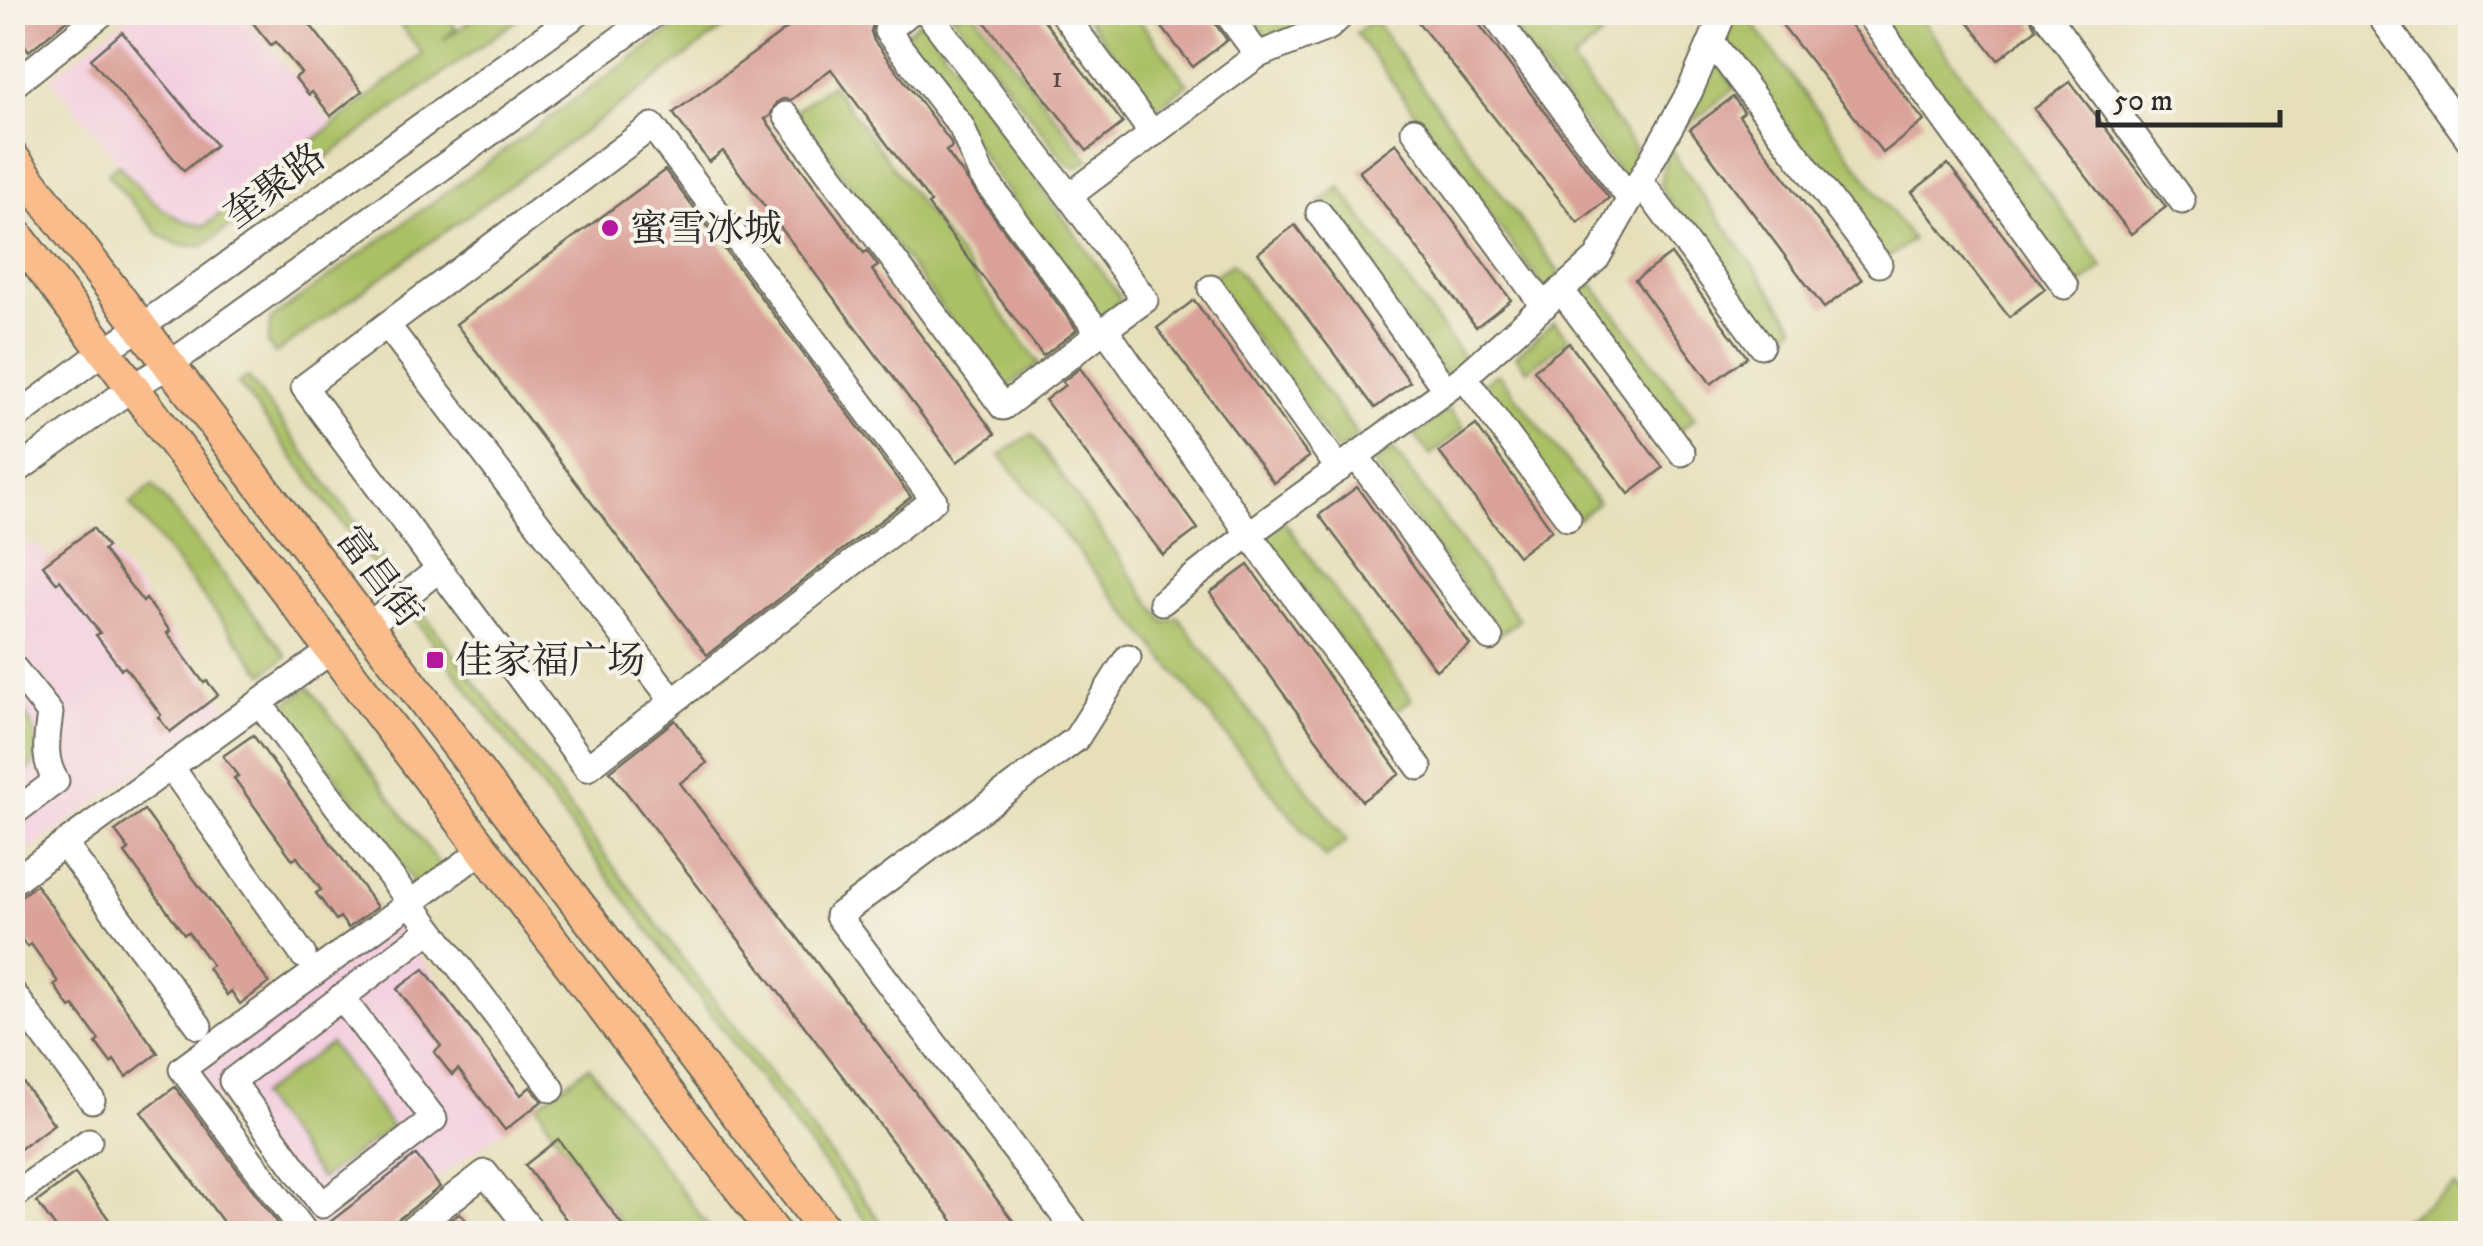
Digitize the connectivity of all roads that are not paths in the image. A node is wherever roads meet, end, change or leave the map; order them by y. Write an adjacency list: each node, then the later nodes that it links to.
1 (104, 12): 15 (street)
2 (580, 12): 31 (street, 奎聚路)
3 (657, 12): 35 (street)
4 (910, 12): 32 (street)
5 (927, 12): 22 (street)
6 (1062, 12): 18 (street)
7 (1226, 12): 14 (street)
8 (1345, 12): 14 (street)
9 (1492, 12): 21 (street)
10 (1867, 12): 27 (street)
11 (2044, 12): 23 (street)
12 (2377, 12): 19 (street)
13 (1718, 22): 21 (street); 26 (street)
14 (1258, 55): 18 (street)
15 (12, 86)
16 (786, 115): 32 (street)
17 (1414, 130): 29 (street)
18 (1153, 134): 22 (street)
19 (2470, 141)
20 (12, 157): 31 (main road, 富昌街)
21 (1635, 190): 29 (street); 33 (street)
22 (1069, 196): 32 (street)
23 (2182, 201)
24 (1319, 213): 36 (street)
25 (12, 229): 34 (main road)
26 (1879, 264)
27 (2065, 286)
28 (1211, 288): 40 (street)
29 (1552, 298): 36 (street); 39 (street)
30 (386, 324): 44 (street); 51 (street); 51 (street)
31 (142, 328): 34 (street, 奎聚路); 35 (main road, 富昌街)
32 (1102, 331): 43 (street)
33 (1761, 345)
34 (105, 350): 37 (main road); 38 (street, 奎聚路)
35 (170, 364): 37 (street); 46 (main road, 富昌街)
36 (1455, 383): 40 (street); 42 (street)
37 (133, 388): 41 (street); 48 (main road)
38 (12, 420)
39 (1682, 454)
40 (1347, 462): 43 (street); 47 (street)
41 (12, 474)
42 (1568, 518)
43 (1249, 534): 45 (street); 54 (street)
44 (440, 569): 46 (street); 51 (street)
45 (1162, 602)
46 (368, 626): 73 (main road, 富昌街)
47 (1490, 638)
48 (332, 650): 52 (street); 57 (main road)
49 (1128, 657): 74 (street)
50 (12, 666): 55 (street)
51 (673, 701)
52 (259, 704): 53 (street); 59 (street)
53 (171, 768): 56 (street); 61 (street)
54 (1420, 768)
55 (12, 814)
56 (64, 844): 58 (street); 64 (street)
57 (484, 850): 59 (street); 72 (main road)
58 (12, 882)
59 (410, 903): 60 (street); 69 (street)
60 (430, 930): 63 (street); 65 (street)
61 (303, 955)
62 (12, 992): 66 (street)
63 (342, 997): 63 (street)
64 (199, 1026)
65 (552, 1090)
66 (92, 1100)
67 (90, 1141): 68 (street)
68 (12, 1197)
69 (306, 1234)
70 (406, 1234): 71 (street)
71 (534, 1234)
72 (775, 1234)
73 (828, 1234)
74 (1078, 1234)

